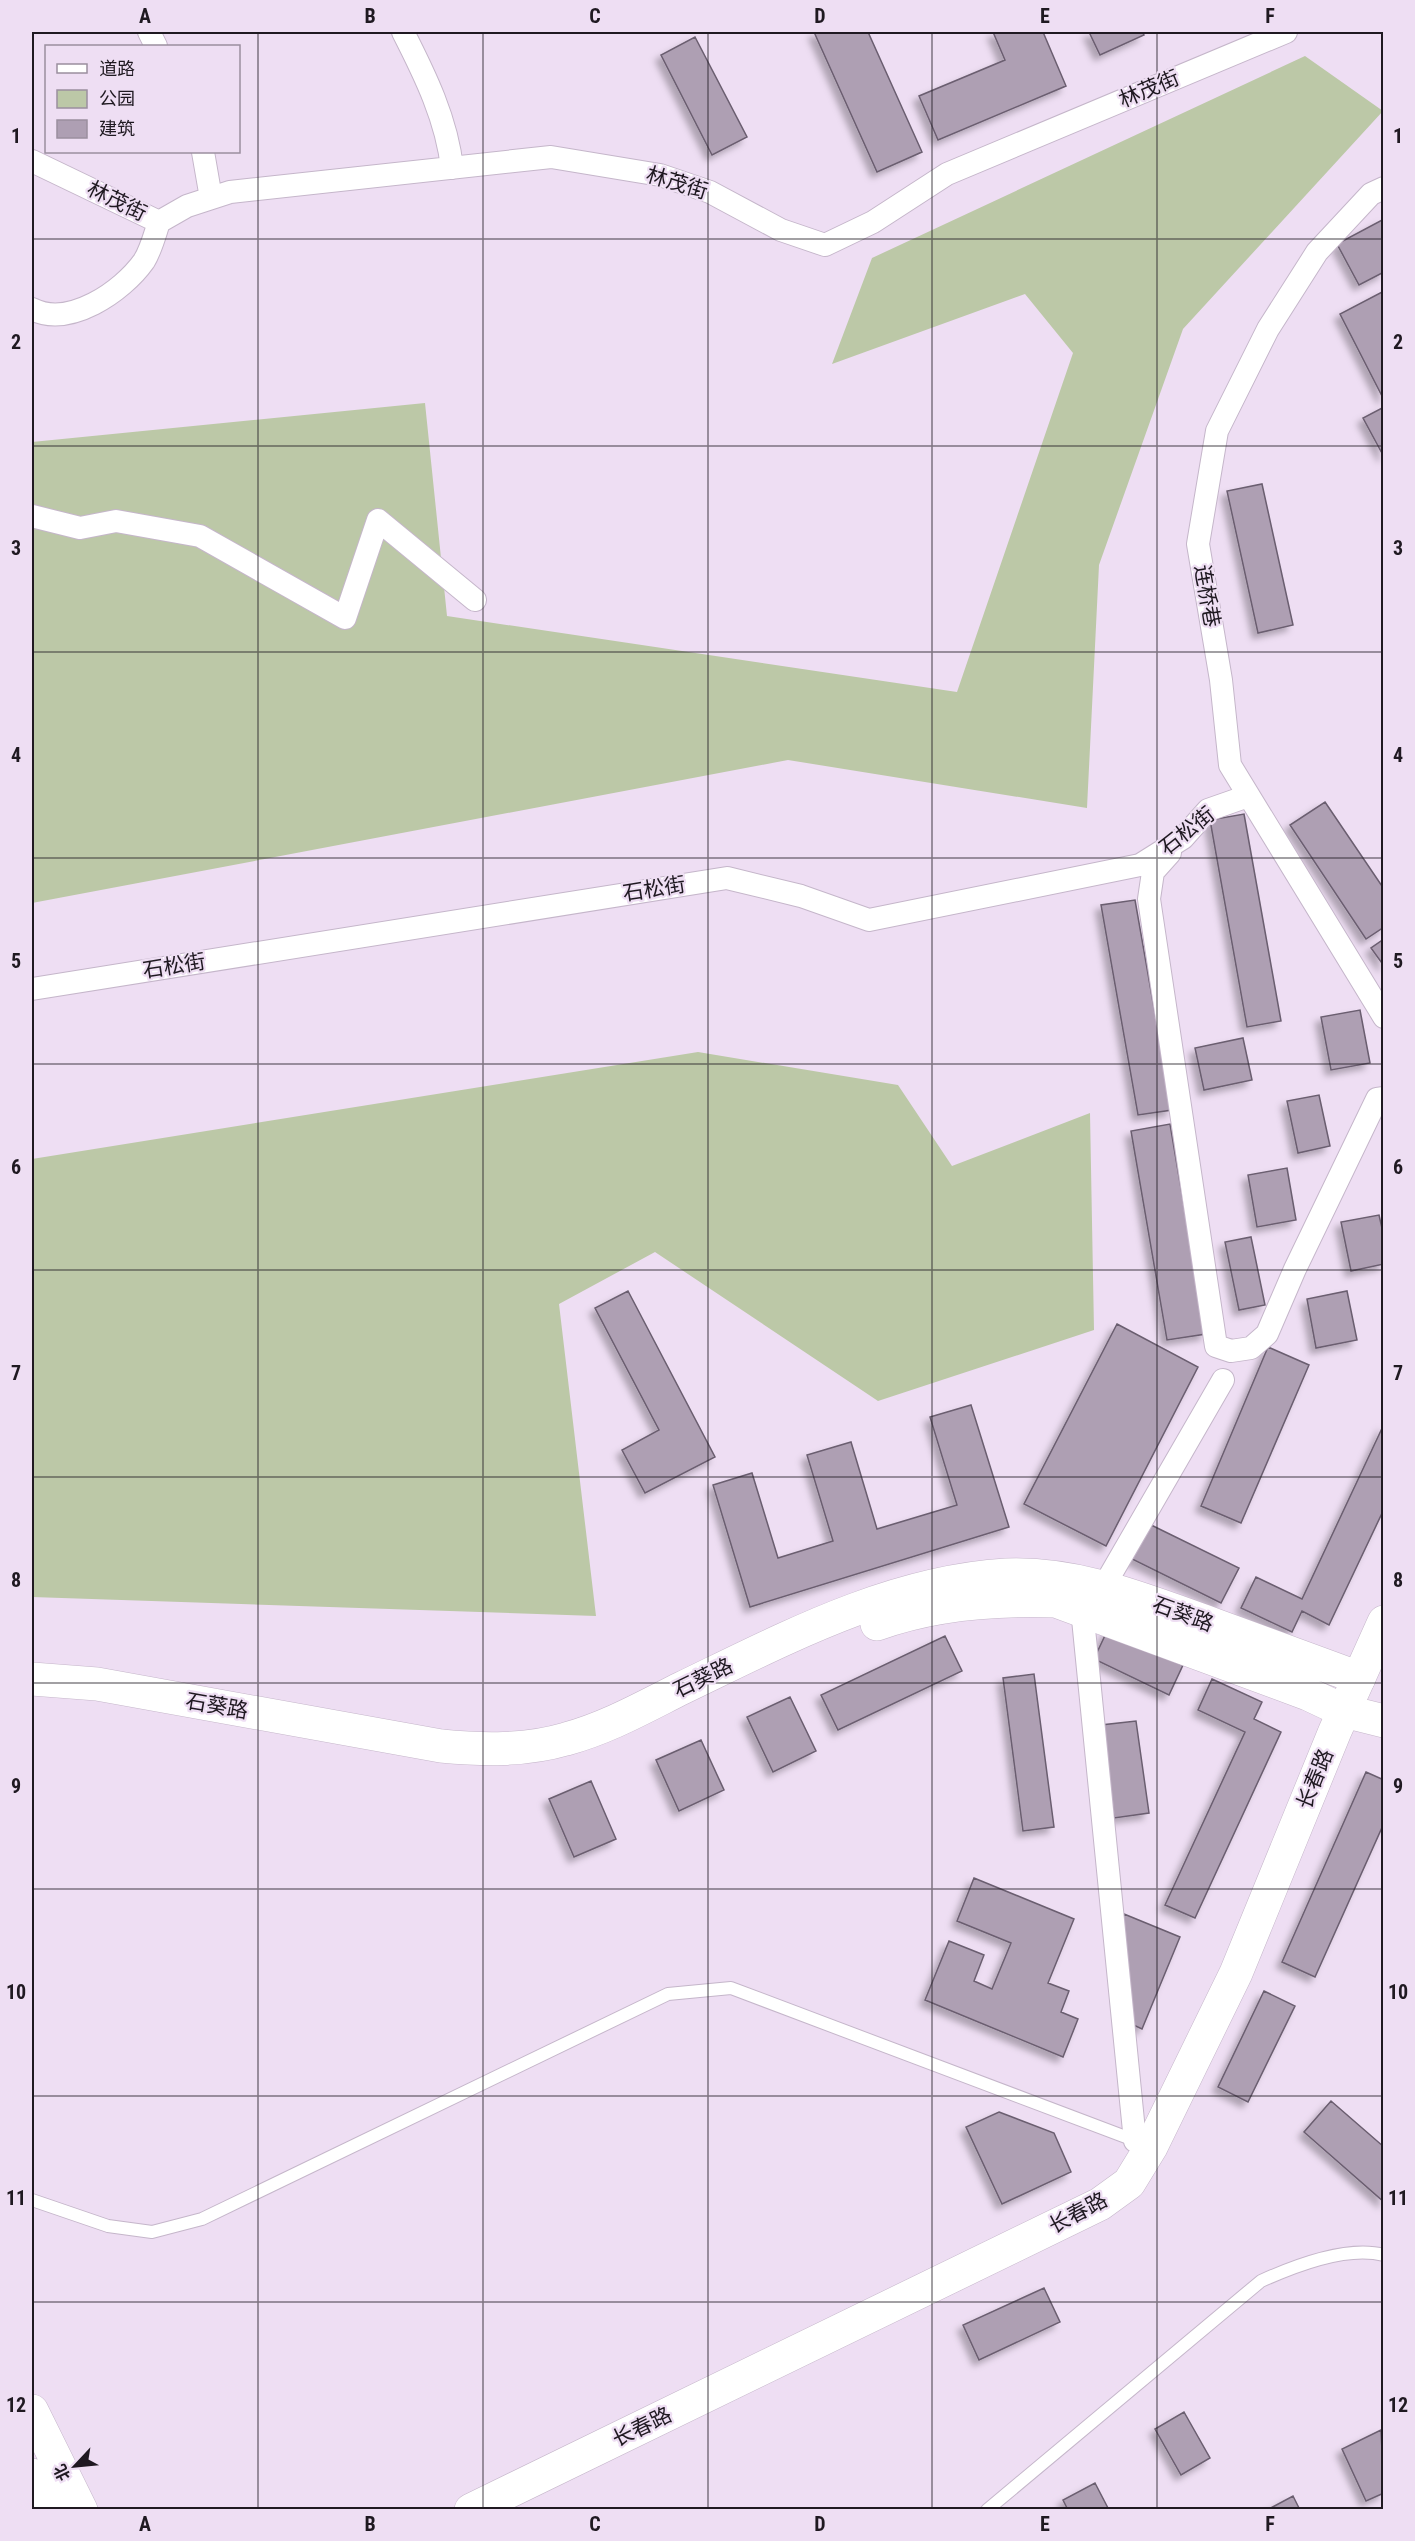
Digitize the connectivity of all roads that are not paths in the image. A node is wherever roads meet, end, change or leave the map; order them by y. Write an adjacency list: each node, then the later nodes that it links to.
1 (403, 32): 5 (street)
2 (1286, 32): 5 (street, 林茂街)
3 (203, 153): 7 (street)
4 (32, 162): 8 (street, 林茂街)
5 (452, 168): 7 (street, 林茂街)
6 (1383, 188): 12 (street, 连桥巷)
7 (211, 198): 8 (street, 林茂街)
8 (159, 222): 9 (street)
9 (32, 309)
10 (32, 516): 11 (street)
11 (475, 600)
12 (1248, 796): 13 (street, 石松街); 15 (street, 连桥巷)
13 (1183, 838): 14 (street, 石松街); 16 (street)
14 (32, 989)
15 (1383, 1017)
16 (1383, 1098)
17 (1223, 1380): 18 (street)
18 (1093, 1597): 20 (main road, 石葵路); 21 (main road, 石葵路); 22 (main road, 石葵路); 23 (main road, 石葵路); 25 (street)
19 (1383, 1622): 21 (main road, 长春路)
20 (32, 1679)
21 (1371, 1681): 23 (main road, 长春路)
22 (32, 1701)
23 (1344, 1711): 24 (main road, 石葵路); 25 (main road, 长春路)
24 (1383, 1721)
25 (1143, 2144): 26 (lane); 32 (main road, 长春路)
26 (32, 2200)
27 (1383, 2255): 33 (lane)
28 (32, 2411): 31 (main road)
29 (32, 2475): 30 (main road)
30 (49, 2510)
31 (81, 2510)
32 (471, 2510)
33 (987, 2510)

